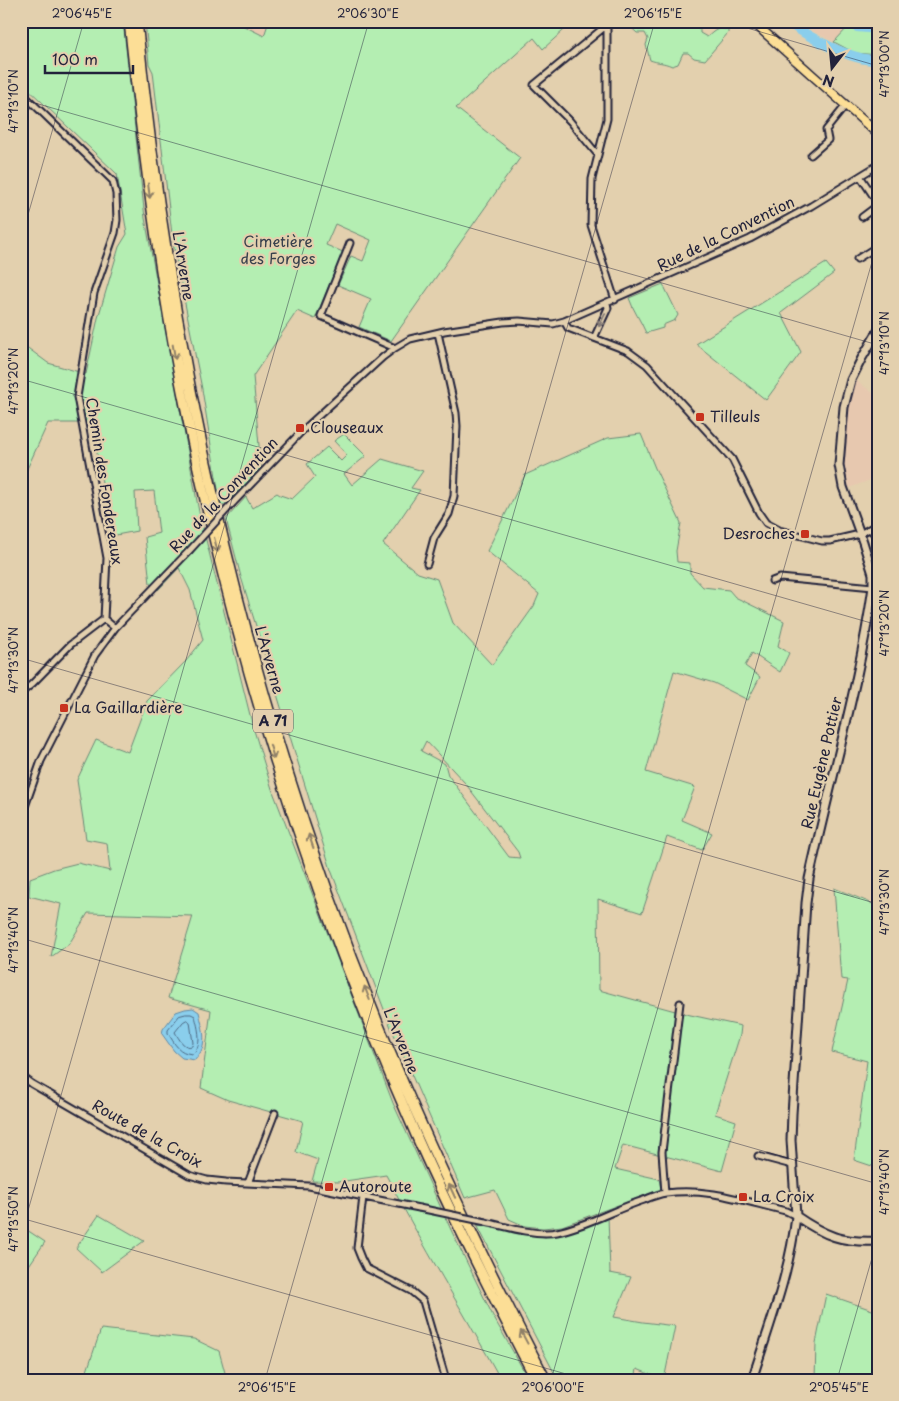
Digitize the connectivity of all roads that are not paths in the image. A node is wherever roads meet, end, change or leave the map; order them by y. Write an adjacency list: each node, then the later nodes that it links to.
1 (129, 21): 46 (highway, L'Arverne / A 71, one-way to 46)
2 (137, 21): 47 (highway, L'Arverne / A 71, one-way to 2)
3 (754, 22): 6 (main road)
4 (608, 23): 8 (street); 8 (street)
5 (21, 92): 31 (street, Chemin des Fondereaux)
6 (846, 105): 7 (main road); 9 (street)
7 (878, 134)
8 (598, 154): 17 (street)
9 (811, 155)
10 (878, 165): 11 (street, Rue de la Convention)
11 (860, 176): 12 (street); 17 (street, Rue de la Convention)
12 (878, 204): 13 (street)
13 (862, 217)
14 (350, 243): 23 (street)
15 (878, 246): 16 (street)
16 (857, 259)
17 (615, 300): 18 (street, Rue de la Convention)
18 (607, 303): 19 (street, Rue de la Convention); 22 (street, one-way to 22)
19 (564, 321): 21 (street, Rue de la Convention); 22 (street)
20 (878, 331): 26 (street, Rue Eugène Pottier)
21 (438, 333): 23 (street, Rue de la Convention); 28 (street)
22 (594, 338): 26 (street)
23 (395, 348): 32 (street, Rue de la Convention, bridge)
24 (878, 524): 25 (street)
25 (870, 529): 26 (street); 27 (street)
26 (860, 534): 30 (street, Rue Eugène Pottier)
27 (878, 538)
28 (427, 564)
29 (772, 581): 30 (street)
30 (873, 587): 39 (street, Rue Eugène Pottier)
31 (104, 619): 32 (street); 33 (street)
32 (115, 628): 34 (street, Rue de la Convention)
33 (21, 693)
34 (21, 818)
35 (680, 1003): 41 (street)
36 (21, 1076): 40 (street, Route de la Croix)
37 (275, 1113): 40 (street)
38 (758, 1156): 39 (street)
39 (792, 1165): 43 (street, Rue Eugène Pottier)
40 (248, 1183): 42 (street, Route de la Croix)
41 (664, 1193): 42 (street, Route de la Croix, bridge); 43 (street, Route de la Croix)
42 (363, 1197): 45 (street)
43 (796, 1216): 44 (street); 48 (street, Rue Eugène Pottier)
44 (878, 1241)
45 (446, 1380)
46 (536, 1380)
47 (546, 1380)
48 (752, 1380)

